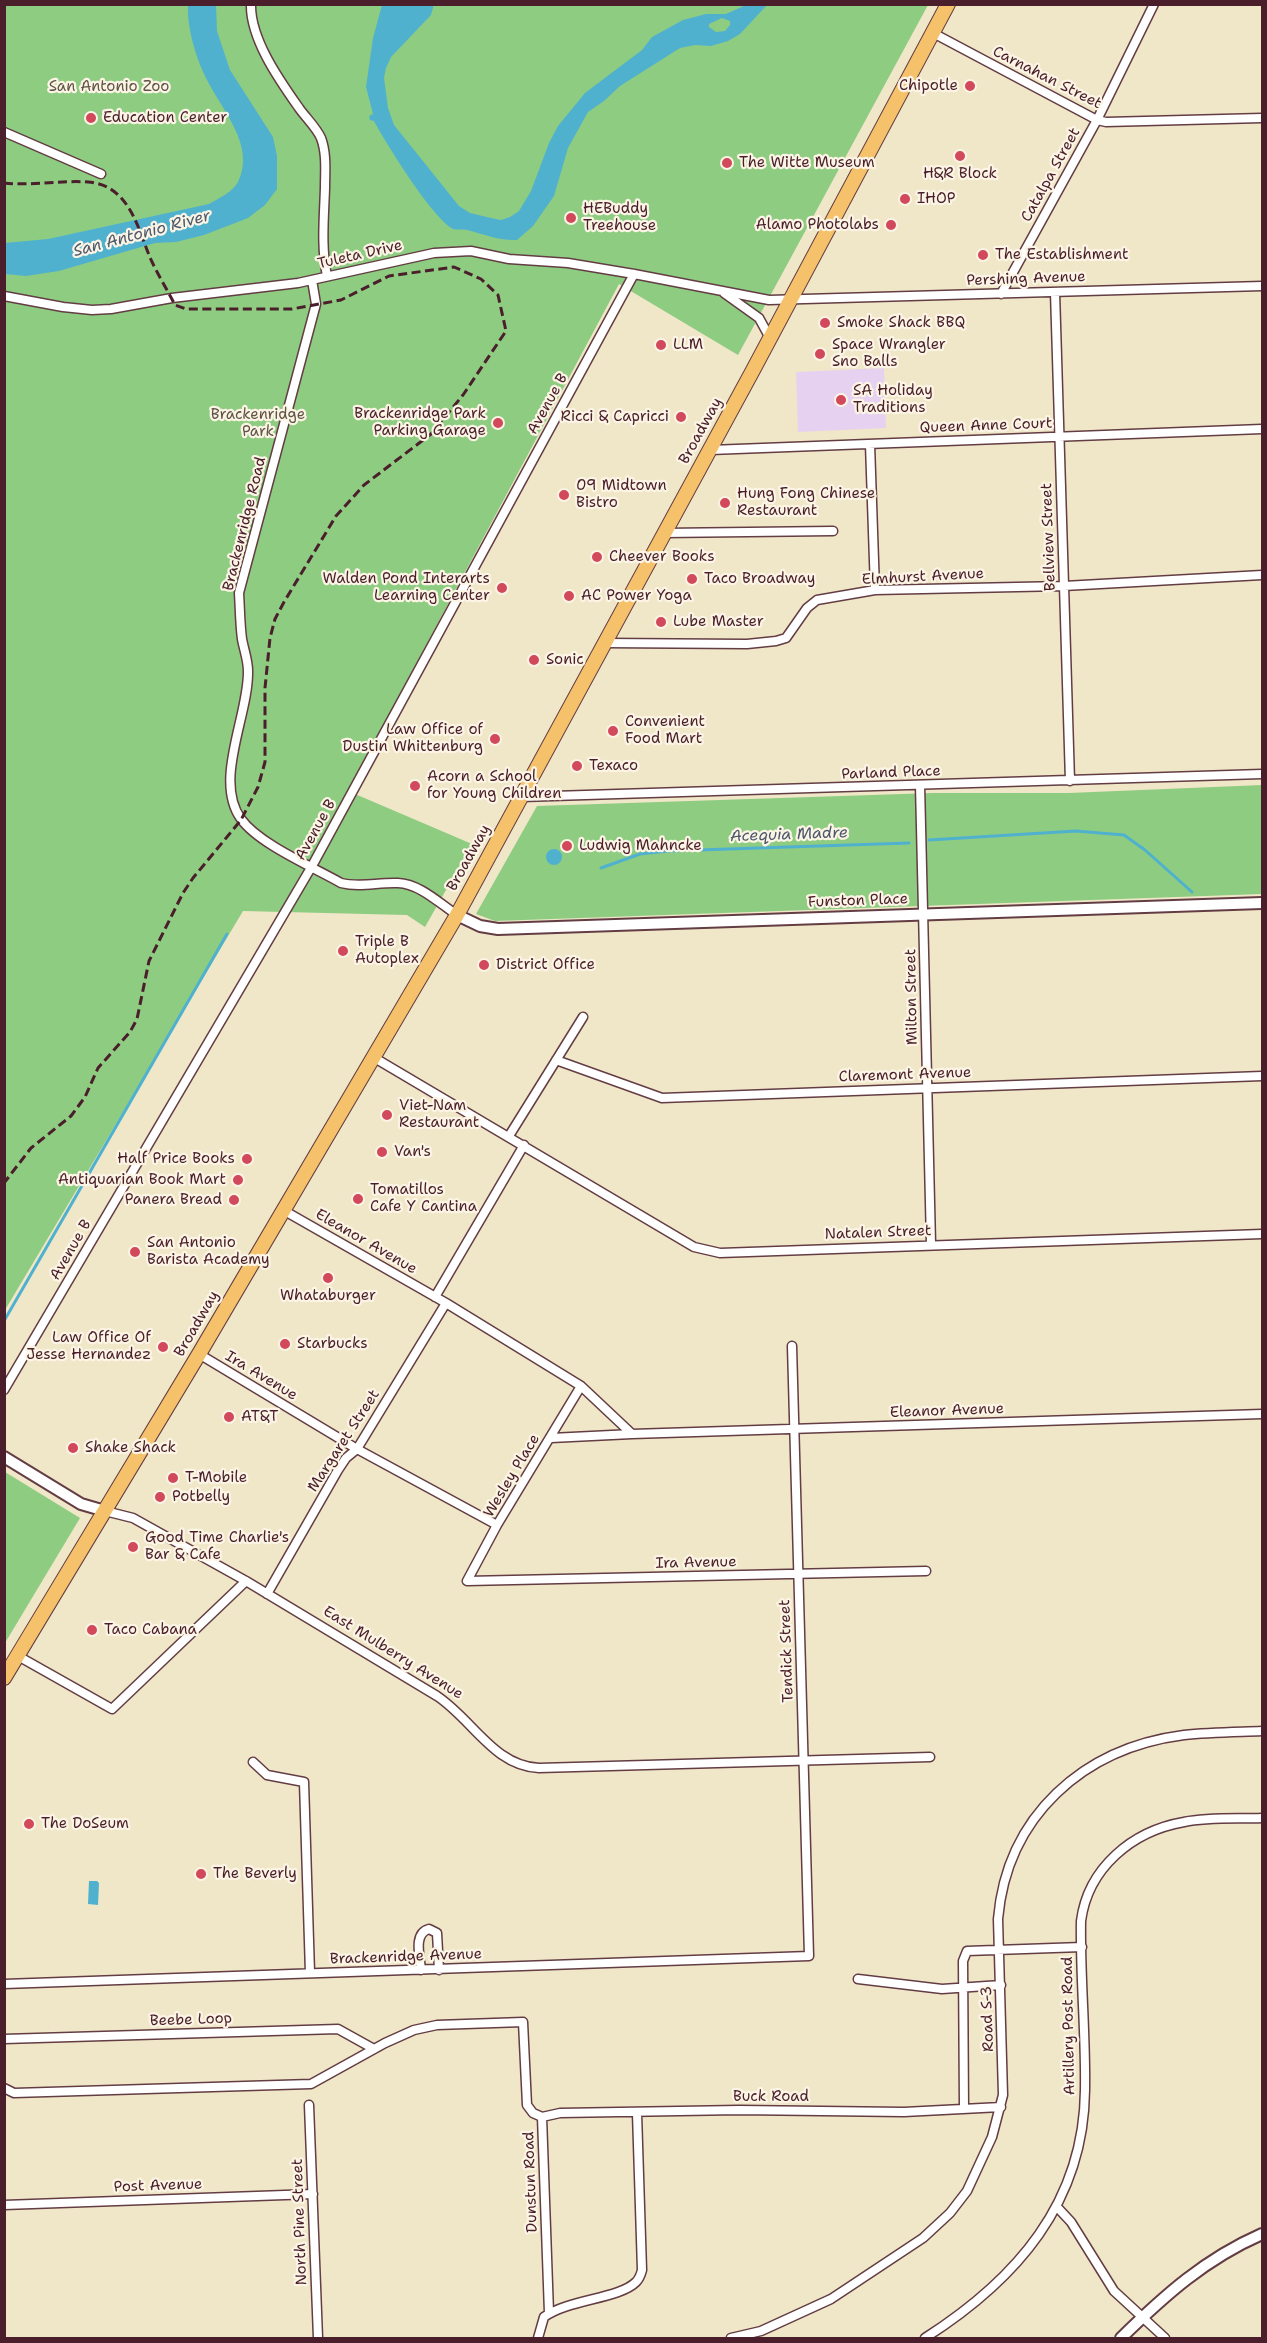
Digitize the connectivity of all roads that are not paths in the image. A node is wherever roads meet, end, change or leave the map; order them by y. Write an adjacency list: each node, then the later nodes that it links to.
1 (251, 4): 10 (street)
2 (948, 4): 4 (main road, Broadway)
3 (1154, 4): 6 (street, Catalpa Street)
4 (933, 33): 6 (street, Carnahan Street); 17 (main road, Broadway)
5 (1263, 118): 6 (street, Carnahan Street)
6 (1096, 120): 15 (street, Catalpa Street)
7 (4, 132): 8 (street)
8 (101, 174)
9 (634, 274): 10 (street, Tuleta Drive); 13 (street, Tuleta Drive); 33 (street, Avenue B)
10 (327, 276): 11 (street, Tuleta Drive)
11 (312, 280): 16 (street, Tuleta Drive); 33 (street, Brackenridge Road)
12 (1263, 286): 14 (street, Pershing Avenue)
13 (722, 291): 17 (street, Tuleta Drive); 18 (street, Tuleta Drive)
14 (1055, 292): 15 (street, Pershing Avenue); 20 (street, Bellview Street)
15 (1001, 294): 17 (street, Pershing Avenue)
16 (4, 296)
17 (790, 300): 18 (main road, Broadway)
18 (770, 338): 22 (main road, Broadway)
19 (1263, 429): 20 (street, Queen Anne Court)
20 (1059, 437): 21 (street, Queen Anne Court); 26 (street, Bellview Street)
21 (870, 444): 22 (street, Queen Anne Court); 27 (street)
22 (710, 450): 24 (main road, Broadway)
23 (833, 531): 24 (street)
24 (663, 533): 28 (main road, Broadway)
25 (1263, 576): 26 (street, Elmhurst Avenue)
26 (1064, 586): 27 (street, Elmhurst Avenue); 30 (street, Bellview Street)
27 (875, 591): 28 (street, Elmhurst Avenue)
28 (604, 643): 32 (main road, Broadway)
29 (1263, 774): 30 (street, Parland Place)
30 (1070, 781): 31 (street, Parland Place)
31 (920, 785): 32 (street, Parland Place); 35 (street, Milton Street)
32 (521, 797): 36 (main road, Broadway)
33 (312, 866): 36 (street, Brackenridge Road); 52 (street, Avenue B)
34 (1263, 903): 35 (street, Funston Place)
35 (924, 914): 36 (street, Funston Place); 41 (street, Milton Street)
36 (457, 915): 38 (main road, Broadway)
37 (583, 1017): 39 (street)
38 (373, 1057): 42 (street); 44 (main road, Broadway)
39 (556, 1060): 41 (street, Claremont Avenue); 42 (street)
40 (1263, 1076): 41 (street, Claremont Avenue)
41 (927, 1088): 46 (street, Milton Street)
42 (508, 1136): 43 (street, Natalen Street)
43 (524, 1145): 46 (street, Natalen Street); 47 (street)
44 (283, 1210): 47 (street, Eleanor Avenue); 50 (main road, Broadway)
45 (1263, 1234): 46 (street, Natalen Street)
46 (931, 1244)
47 (435, 1297): 48 (street, Eleanor Avenue)
48 (446, 1303): 51 (street); 57 (street, Margaret Street)
49 (792, 1346): 54 (street, Tendick Street)
50 (199, 1354): 57 (street, Ira Avenue); 59 (main road, Broadway)
51 (580, 1386): 55 (street); 56 (street, Wesley Place)
52 (4, 1390)
53 (1263, 1413): 54 (street, Eleanor Avenue)
54 (794, 1429): 55 (street, Eleanor Avenue); 62 (street, Tendick Street)
55 (632, 1434): 56 (street, Eleanor Avenue)
56 (551, 1438): 60 (street, Wesley Place)
57 (357, 1449): 60 (street, Ira Avenue); 65 (street, Margaret Street)
58 (4, 1457): 59 (street, East Mulberry Avenue)
59 (105, 1510): 63 (street, East Mulberry Avenue); 66 (main road, Broadway)
60 (497, 1526): 64 (street, Wesley Place)
61 (926, 1570): 62 (street, Ira Avenue)
62 (798, 1575): 64 (street, Ira Avenue); 70 (street, Tendick Street)
63 (246, 1581): 65 (street, East Mulberry Avenue); 66 (street)
64 (467, 1581)
65 (267, 1594): 70 (street, East Mulberry Avenue)
66 (18, 1656): 67 (main road, Broadway)
67 (4, 1678)
68 (1263, 1731): 74 (street, Road S-3)
69 (930, 1757): 70 (street, East Mulberry Avenue)
70 (804, 1760): 75 (street, Tendick Street)
71 (253, 1762): 78 (street)
72 (1263, 1818): 73 (street, Artillery Post Road)
73 (1082, 1947): 74 (street); 93 (street, Artillery Post Road)
74 (1000, 1950): 81 (street, Road S-3); 82 (street)
75 (809, 1956): 77 (street, Brackenridge Avenue)
76 (421, 1970): 77 (street, Brackenridge Avenue); 77 (street); 78 (street, Brackenridge Avenue)
77 (439, 1970)
78 (310, 1973): 80 (street, Brackenridge Avenue)
79 (858, 1979): 82 (street)
80 (4, 1984)
81 (1000, 1985): 82 (street); 87 (street, Road S-3)
82 (964, 1988): 88 (street)
83 (4, 2038): 84 (street, Beebe Loop)
84 (374, 2049): 85 (street); 90 (street, Dunstun Road)
85 (4, 2088)
86 (309, 2105): 91 (street, North Pine Street)
87 (1001, 2107): 88 (street, Buck Road); 99 (street, Road S-3)
88 (964, 2109): 89 (street, Buck Road)
89 (637, 2113): 90 (street, Buck Road); 95 (street)
90 (542, 2117): 95 (street, Dunstun Road)
91 (313, 2194): 92 (street, Post Avenue); 97 (street, North Pine Street)
92 (4, 2205)
93 (1057, 2207): 96 (street); 100 (street, Artillery Post Road)
94 (1263, 2234): 96 (street)
95 (549, 2313): 98 (street, Dunstun Road)
96 (1142, 2318): 101 (street); 102 (street)
97 (318, 2338)
98 (538, 2338)
99 (731, 2338)
100 (925, 2338)
101 (1121, 2338)
102 (1165, 2338)

